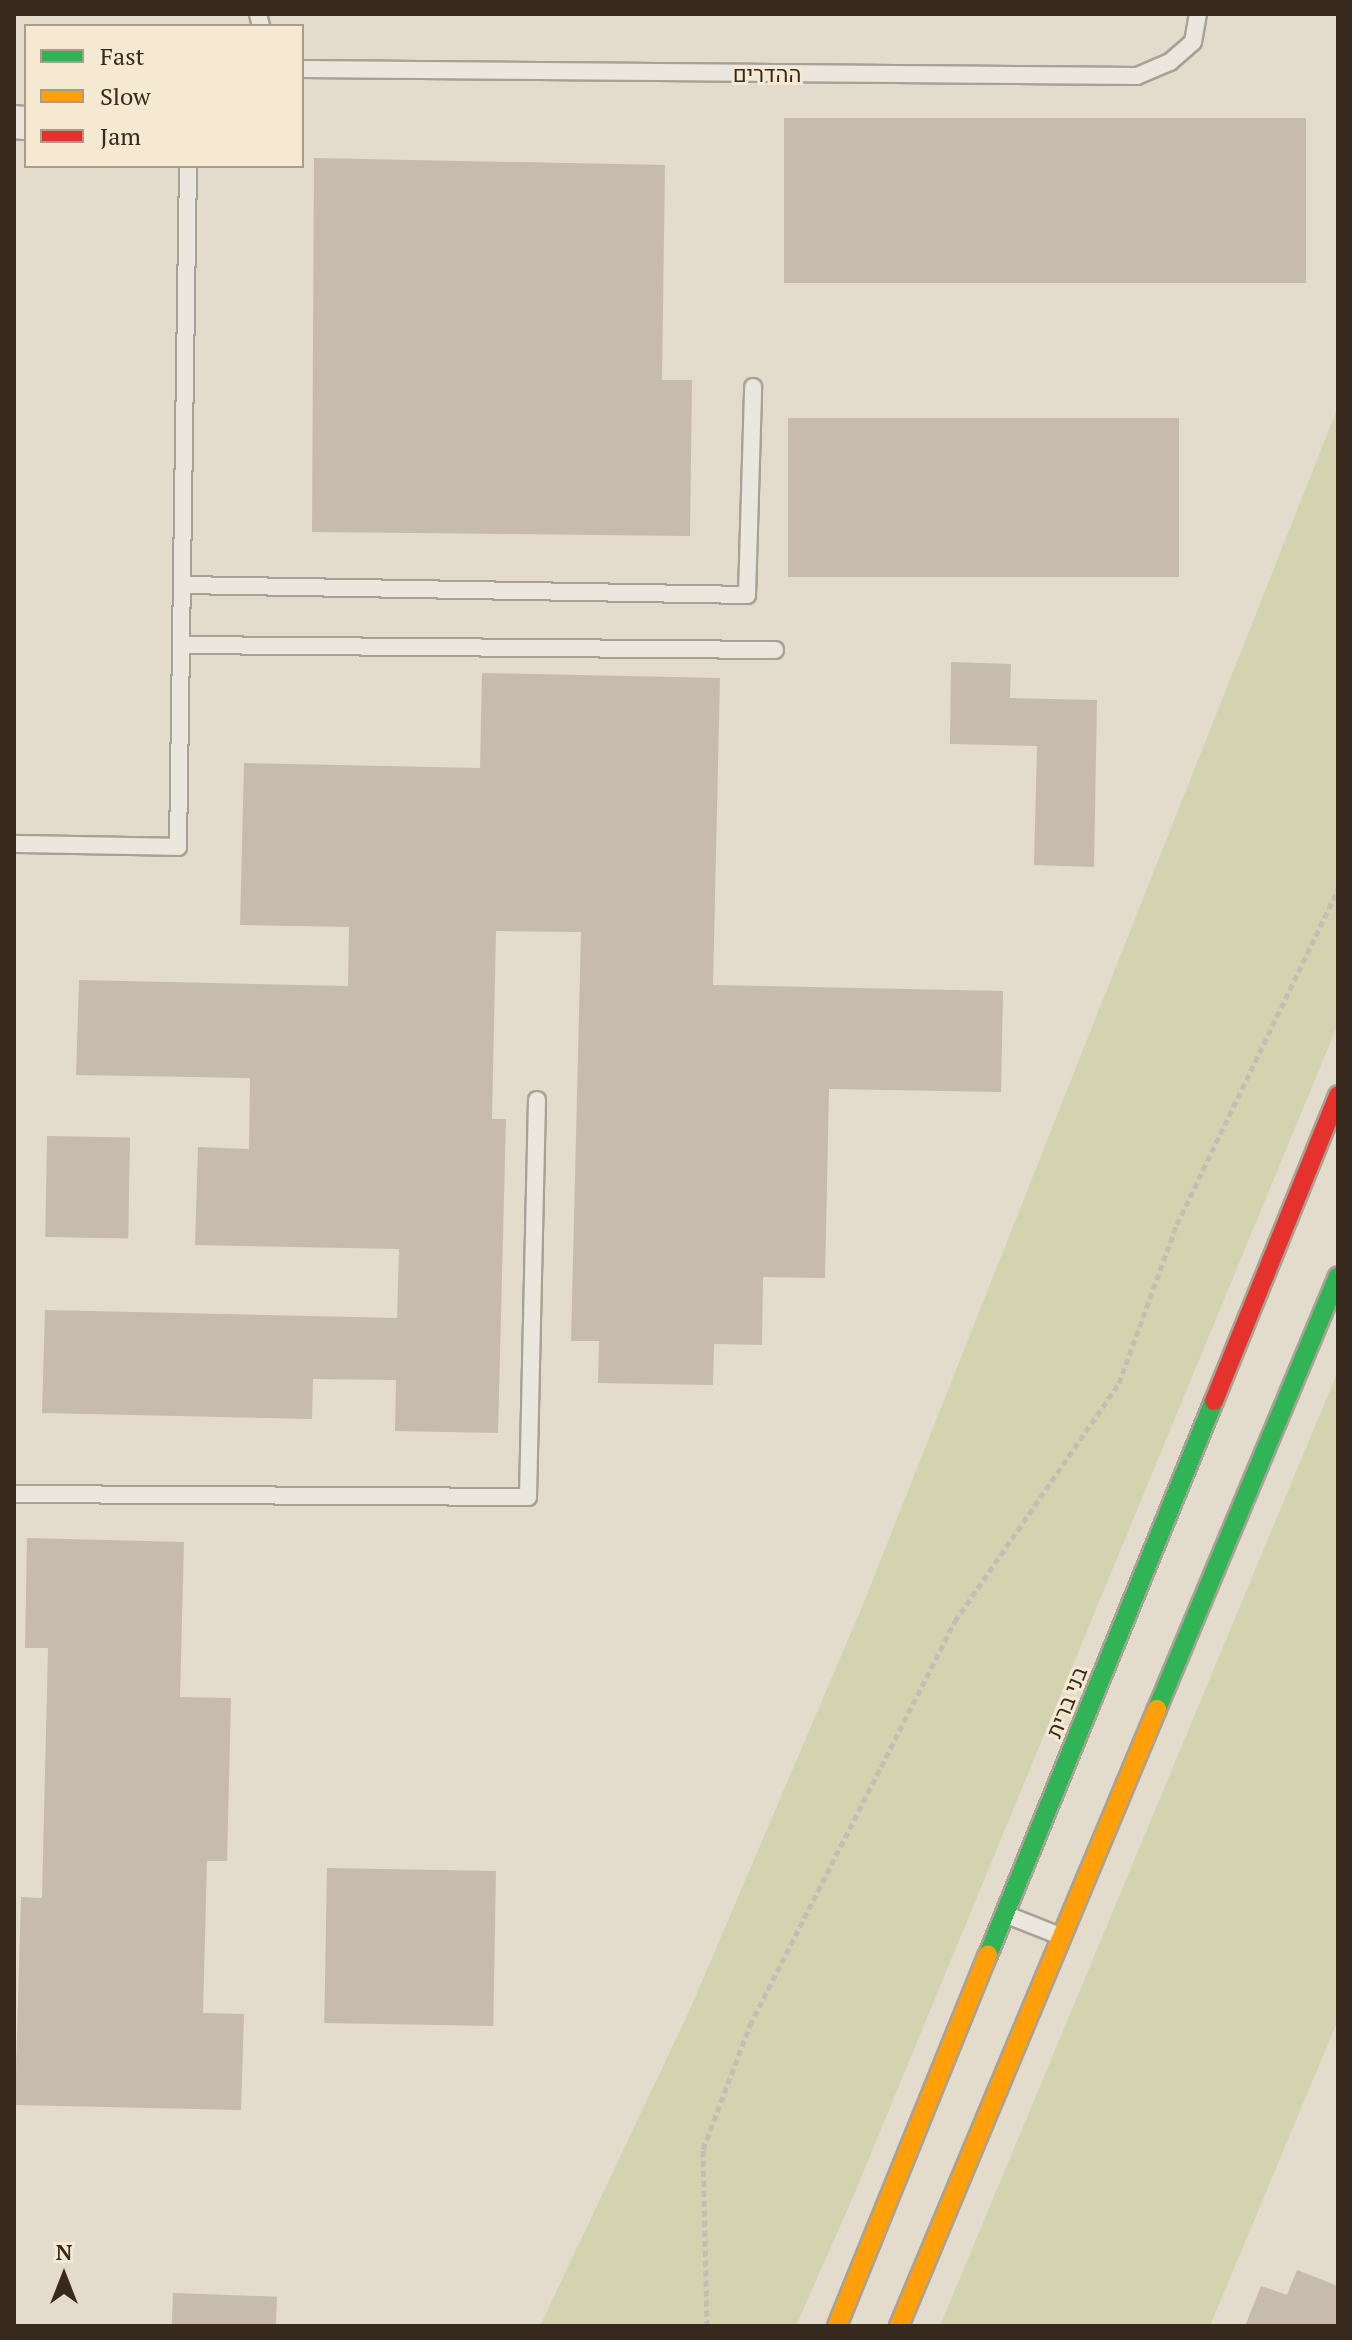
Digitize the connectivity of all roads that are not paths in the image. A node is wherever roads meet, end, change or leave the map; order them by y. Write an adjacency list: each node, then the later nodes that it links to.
1 (1198, 14): 2 (lane, ההדרים)
2 (304, 69)
3 (188, 168): 5 (lane)
4 (753, 387): 5 (lane)
5 (182, 585): 6 (lane)
6 (181, 645): 7 (lane); 8 (lane)
7 (775, 650)
8 (14, 844)
9 (1338, 1095): 13 (main road, בני ברית)
10 (537, 1100): 12 (lane)
11 (1338, 1276): 14 (main road)
12 (14, 1494)
13 (1006, 1915): 14 (lane); 15 (main road, בני ברית)
14 (1061, 1937): 16 (main road)
15 (837, 2326)
16 (899, 2326)

